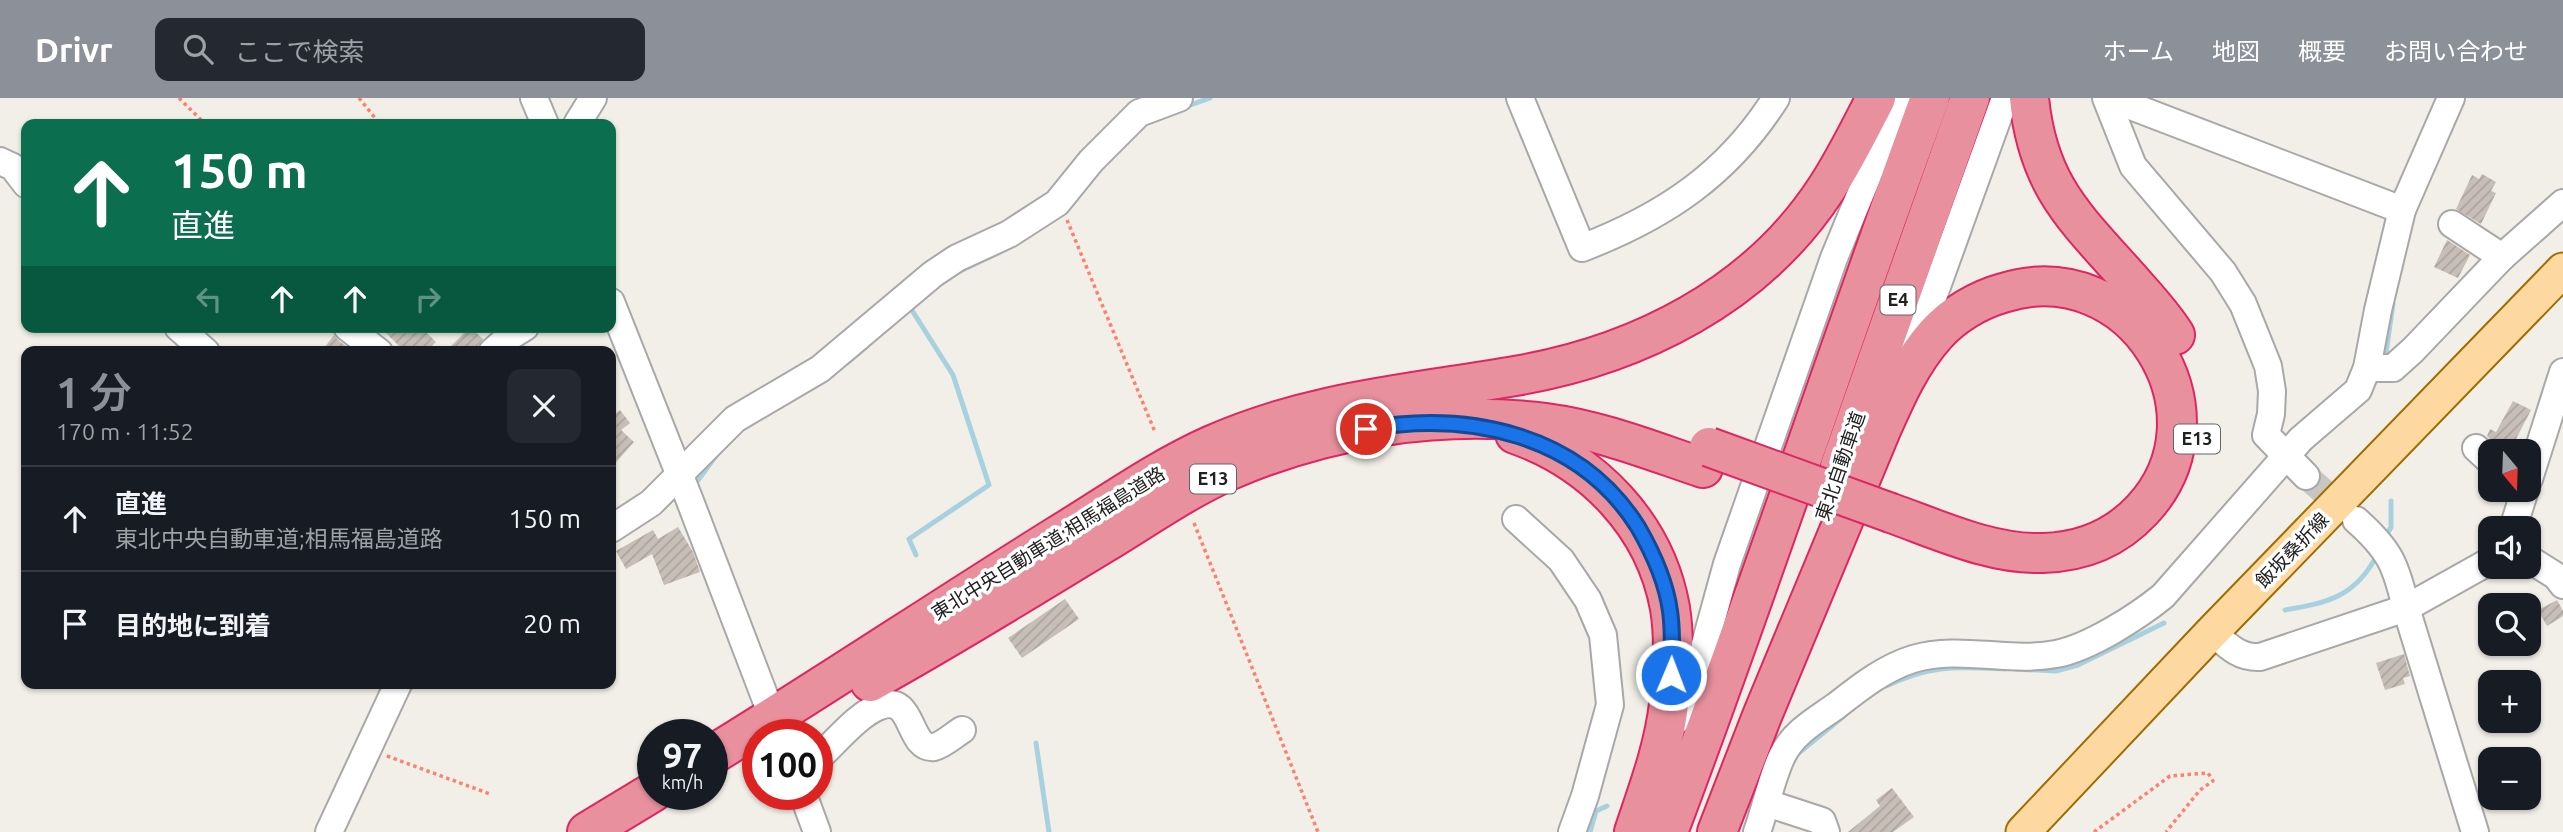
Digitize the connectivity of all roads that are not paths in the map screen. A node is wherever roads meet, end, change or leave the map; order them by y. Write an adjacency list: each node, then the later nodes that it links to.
1 (534, 98): 14 (street)
2 (593, 98): 15 (street)
3 (1179, 98): 35 (street)
4 (1520, 98): 5 (street)
5 (1776, 98)
6 (1876, 98): 31 (highway, E13)
7 (1900, 98): 51 (street)
8 (1930, 98): 62 (highway, 東北自動車道 / E4)
9 (1970, 98): 63 (highway, 東北自動車道 / E4)
10 (2006, 98): 30 (street)
11 (2029, 98): 37 (highway, E13)
12 (2108, 98): 19 (street); 33 (street)
13 (2451, 98): 19 (street)
14 (543, 119)
15 (580, 119)
16 (0, 162): 17 (street)
17 (21, 177)
18 (2563, 203): 21 (street)
19 (2402, 210): 28 (street)
20 (2452, 224): 21 (street)
21 (2502, 257): 28 (street)
22 (2563, 270): 44 (main road, 飯坂桑折線)
23 (616, 314): 35 (street)
24 (184, 333): 26 (street)
25 (355, 333): 27 (street)
26 (199, 346)
27 (371, 346)
28 (2367, 368): 33 (street)
29 (2563, 372): 32 (street)
30 (1902, 384): 37 (highway); 64 (highway)
31 (1420, 407): 37 (highway, E13); 47 (highway, 東北中央自動車道;相馬福島道路 / E13); 49 (highway, 東北中央自動車道;相馬福島道路 / E13); 51 (highway)
32 (2541, 439)
33 (2287, 458): 34 (street); 53 (street)
34 (2306, 476)
35 (685, 487): 38 (street); 46 (street)
36 (1516, 519): 60 (street)
37 (1887, 523)
38 (616, 526)
39 (2373, 537): 43 (street)
40 (2541, 567): 42 (street)
41 (2478, 568): 43 (street)
42 (2563, 585)
43 (2406, 608): 44 (street); 68 (street)
44 (2212, 632): 67 (main road, 飯坂桑折線)
45 (396, 689): 56 (street)
46 (766, 700)
47 (807, 719)
48 (962, 730): 50 (street)
49 (728, 745)
50 (833, 745)
51 (1651, 780): 61 (highway)
52 (637, 802): 57 (highway)
53 (1767, 803): 65 (street); 66 (street)
54 (658, 810): 58 (highway)
55 (809, 810): 59 (street)
56 (329, 832)
57 (587, 832)
58 (622, 832)
59 (817, 832)
60 (1572, 832)
61 (1634, 832)
62 (1668, 832)
63 (1707, 832)
64 (1717, 832)
65 (1757, 832)
66 (1826, 832)
67 (2023, 832)
68 (2475, 832)

